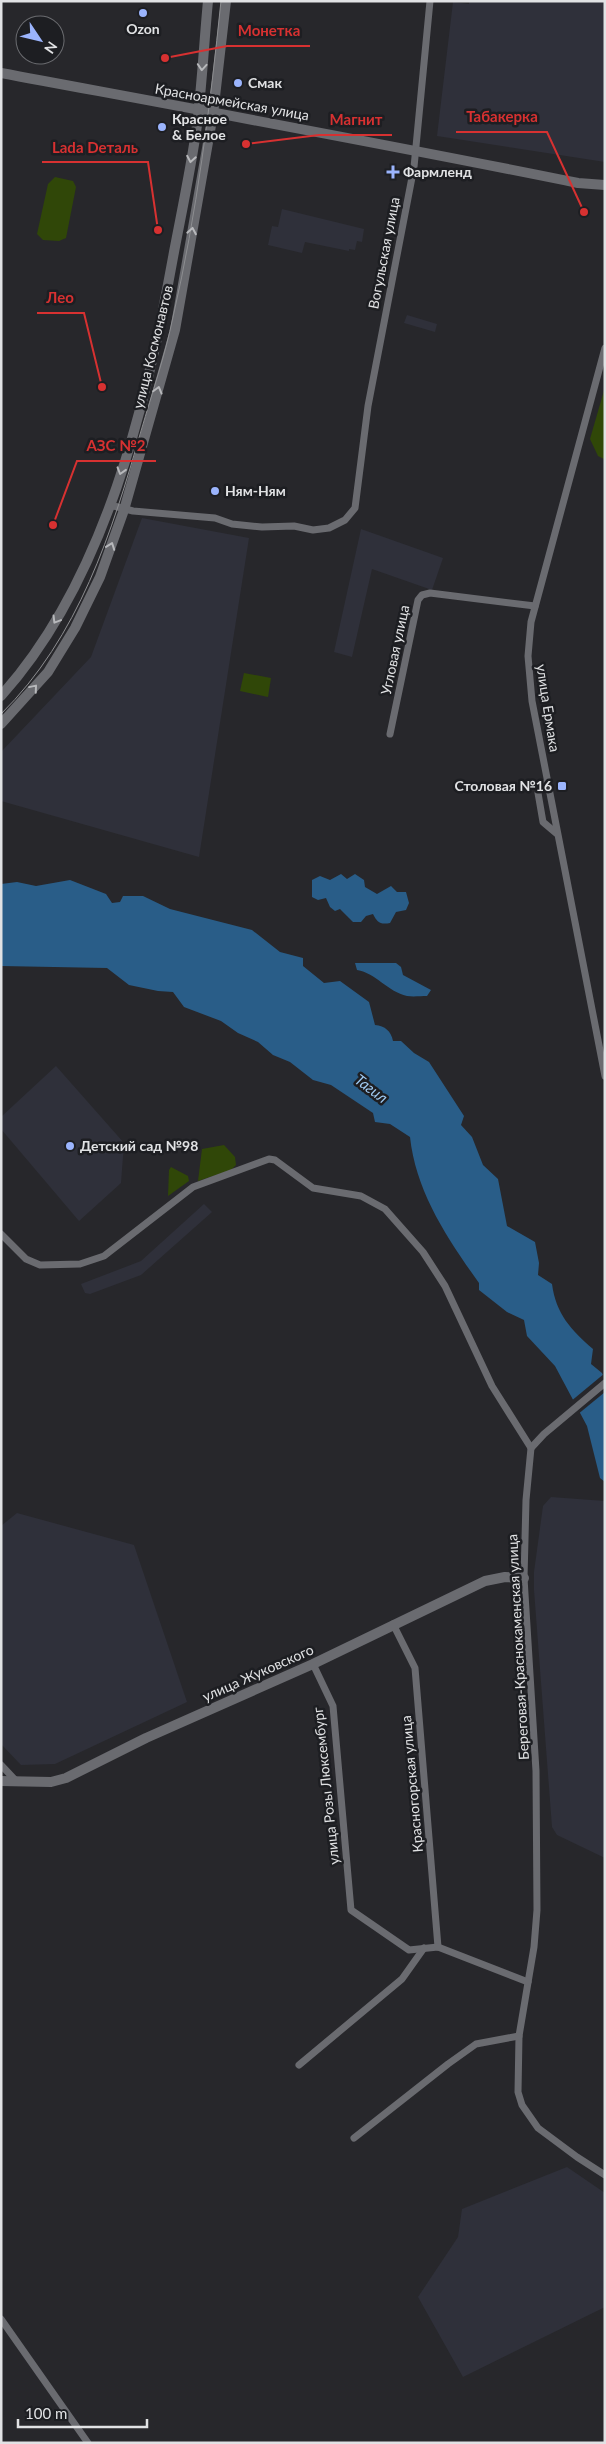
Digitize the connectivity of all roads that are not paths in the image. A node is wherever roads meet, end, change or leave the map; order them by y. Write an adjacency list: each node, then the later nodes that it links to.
1 (208, 1): 5 (main road, улица Космонавтов, one-way to 5)
2 (226, 1): 6 (main road, улица Космонавтов)
3 (430, 1): 7 (street, Вогульская улица)
4 (1, 73): 5 (main road, Красноармейская улица)
5 (198, 111): 6 (main road, Красноармейская улица); 10 (main road, улица Космонавтов, one-way to 10)
6 (213, 114): 7 (main road, Красноармейская улица); 11 (main road, улица Космонавтов, one-way to 6)
7 (416, 150): 8 (main road, Красноармейская улица); 11 (street, Вогульская улица)
8 (605, 185)
9 (605, 348): 12 (street, улица Ермака)
10 (110, 505): 11 (street); 13 (main road, улица Космонавтов, one-way to 13)
11 (124, 510): 14 (main road, улица Космонавтов, one-way to 11)
12 (535, 606): 15 (street, Угловая улица); 16 (street, улица Ермака)
13 (1, 696)
14 (1, 724)
15 (390, 734)
16 (547, 780): 17 (street, улица Ермака); 17 (street)
17 (556, 833): 18 (street, улица Ермака)
18 (605, 1076)
19 (1, 1234): 21 (street)
20 (605, 1383): 21 (street)
21 (532, 1448): 22 (street, Береговая-Краснокаменская улица)
22 (524, 1578): 23 (main road, улица Жуковского); 30 (street, Береговая-Краснокаменская улица)
23 (393, 1624): 24 (main road, улица Жуковского); 28 (street, Красногорская улица)
24 (313, 1664): 27 (main road, улица Жуковского); 29 (street, улица Розы Люксембург)
25 (1, 1765): 27 (street)
26 (1, 1781): 27 (main road, улица Жуковского)
27 (17, 1782)
28 (438, 1947): 29 (street); 30 (street)
29 (424, 1948): 32 (street)
30 (528, 1982): 31 (street, Береговая-Краснокаменская улица)
31 (519, 2036): 33 (street); 34 (street, Береговая-Краснокаменская улица)
32 (299, 2065)
33 (354, 2138)
34 (605, 2175)
35 (1, 2318): 36 (street)
36 (88, 2443)

